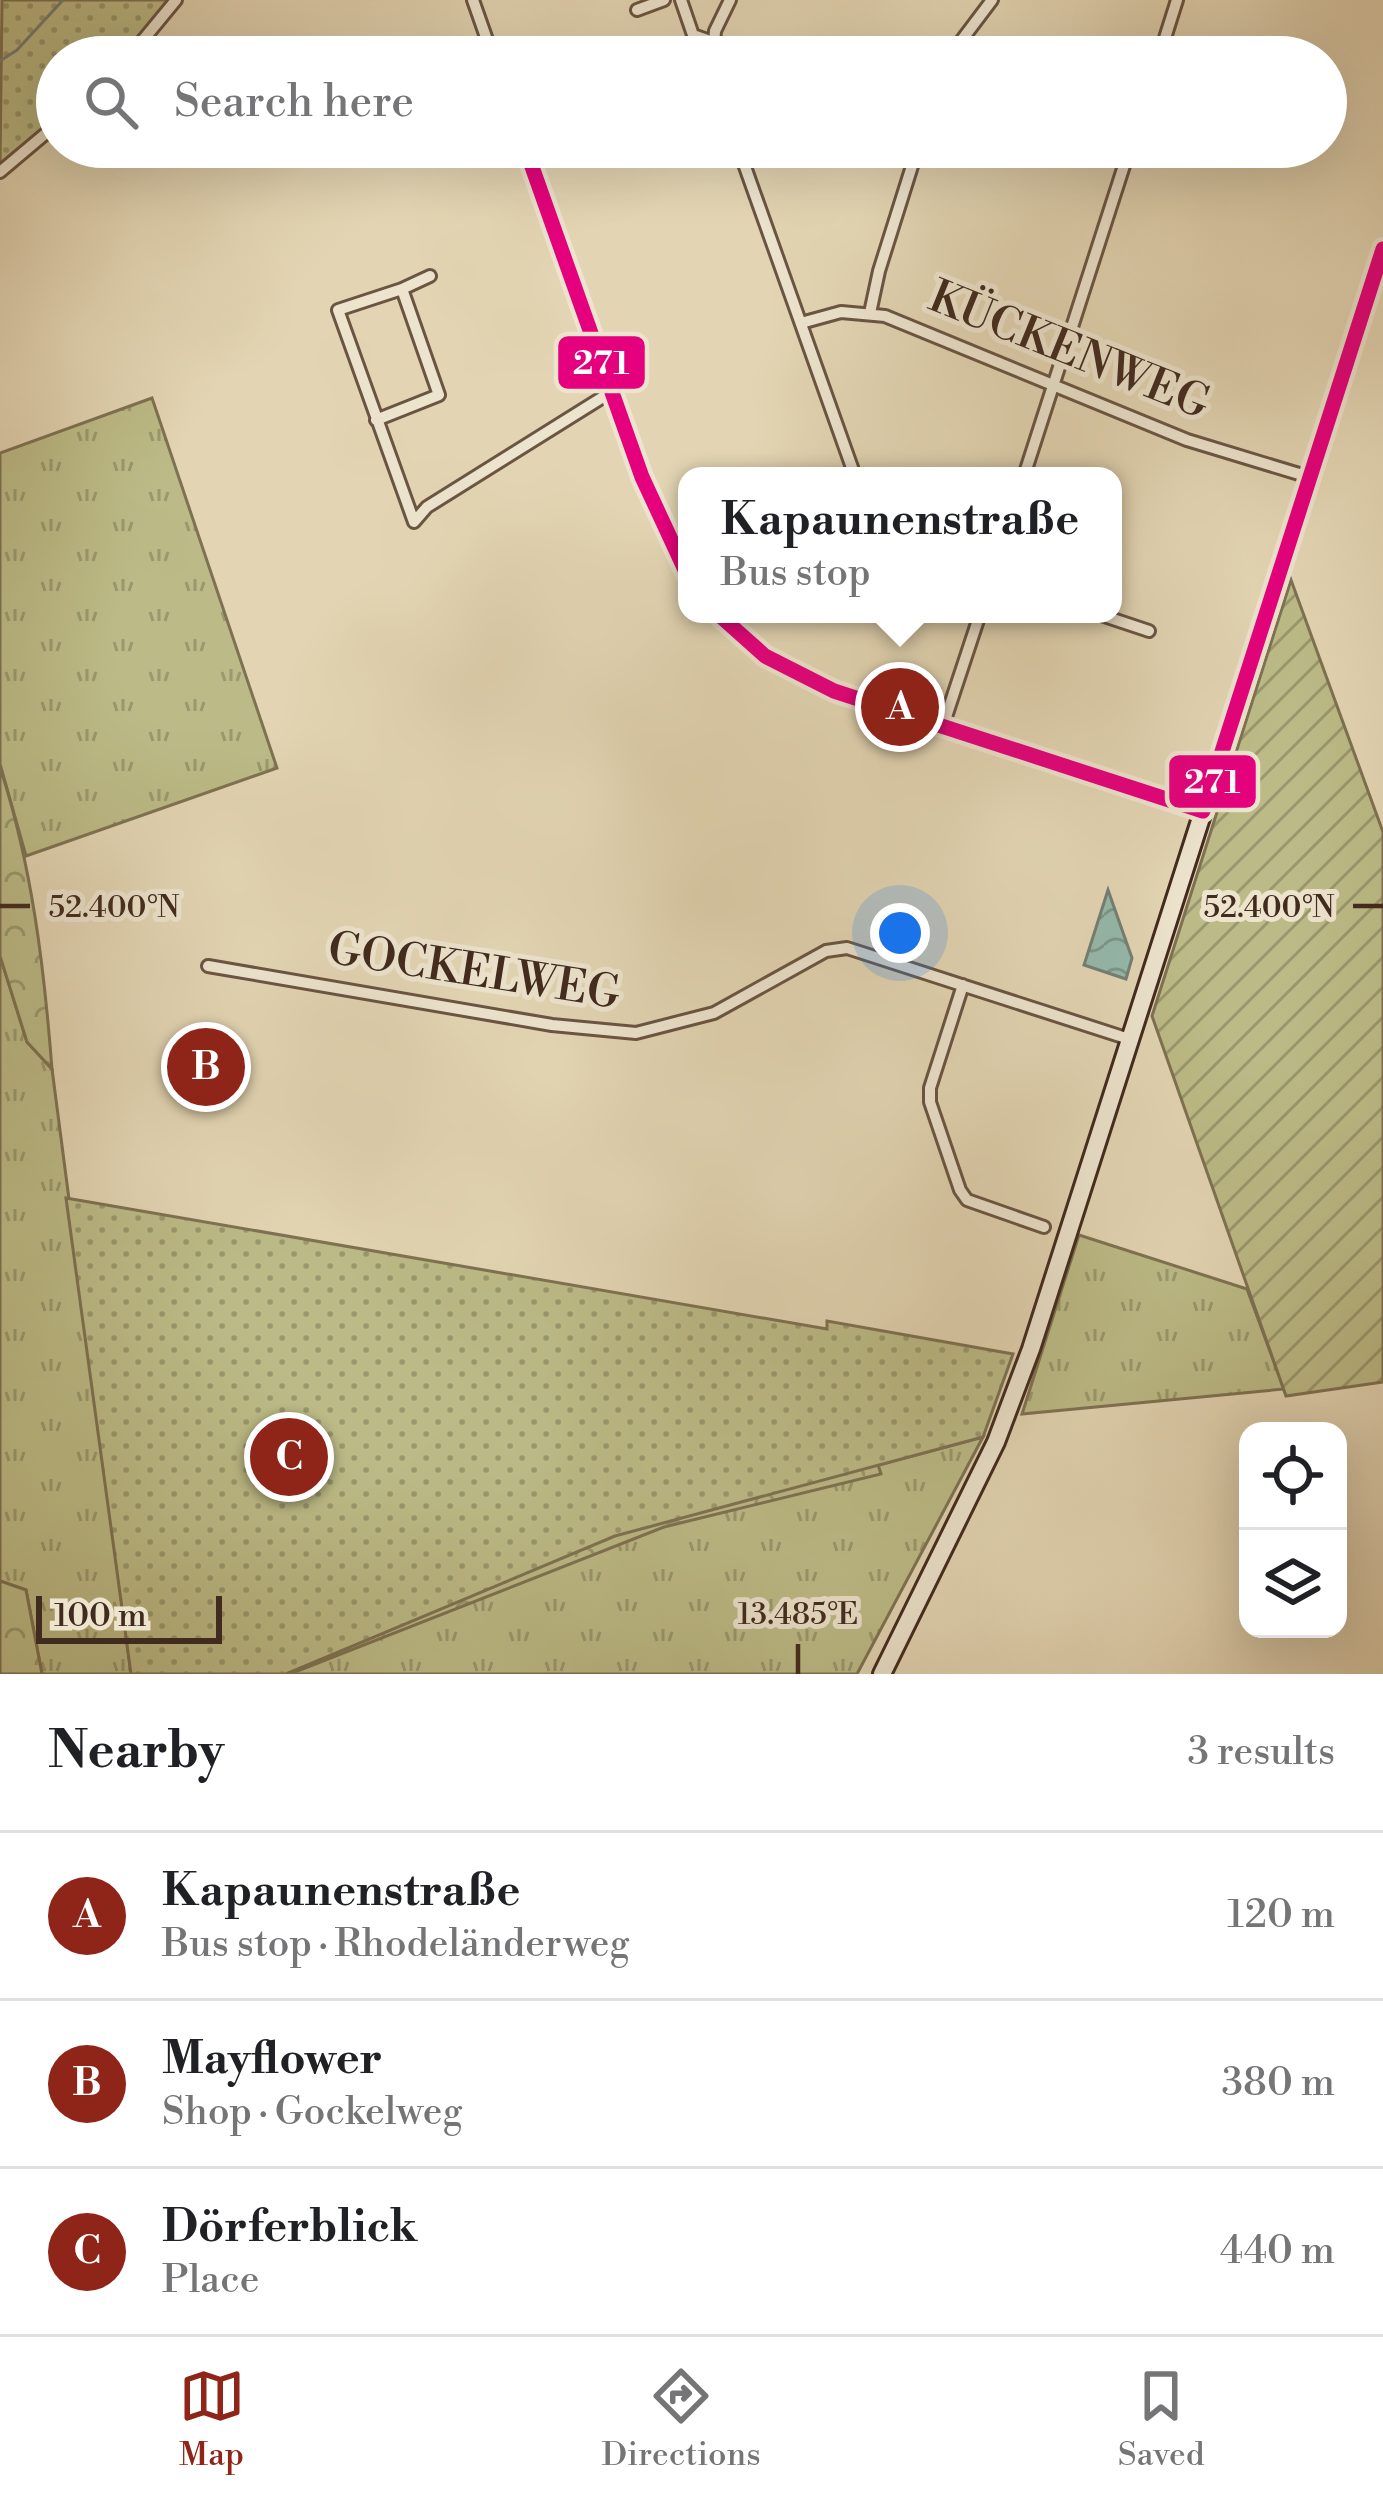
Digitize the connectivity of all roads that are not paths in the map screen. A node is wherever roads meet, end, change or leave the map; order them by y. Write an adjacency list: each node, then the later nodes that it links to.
1 (176, 0): 9 (street)
2 (473, 0): 10 (street)
3 (664, 0): 8 (street)
4 (681, 0): 11 (street)
5 (730, 0): 12 (street)
6 (992, 0): 13 (street)
7 (1177, 0): 14 (street)
8 (637, 10)
9 (146, 36)
10 (486, 36)
11 (696, 36)
12 (715, 36)
13 (965, 36)
14 (1166, 36)
15 (36, 142): 20 (street)
16 (532, 168): 27 (street)
17 (746, 168): 25 (street)
18 (911, 168): 24 (street)
19 (1123, 168): 26 (street)
20 (0, 172)
21 (1383, 249): 31 (street)
22 (430, 276): 23 (street)
23 (401, 289): 28 (street); 28 (street)
24 (870, 313): 25 (street, KÜCKENWEG); 26 (street, KÜCKENWEG)
25 (801, 323): 29 (street)
26 (1053, 387): 30 (street); 31 (street, KÜCKENWEG)
27 (611, 392): 28 (street); 32 (street)
28 (376, 420)
29 (852, 467)
30 (1027, 467)
31 (1309, 477): 38 (street)
32 (678, 556)
33 (1122, 622): 36 (street)
34 (727, 623): 37 (street)
35 (977, 623): 37 (street)
36 (1149, 631)
37 (942, 729): 38 (street)
38 (1203, 811): 41 (street)
39 (208, 966): 40 (street, GOCKELWEG)
40 (963, 985): 41 (street, GOCKELWEG); 42 (street)
41 (1129, 1039): 43 (street)
42 (1044, 1227)
43 (882, 1674)

